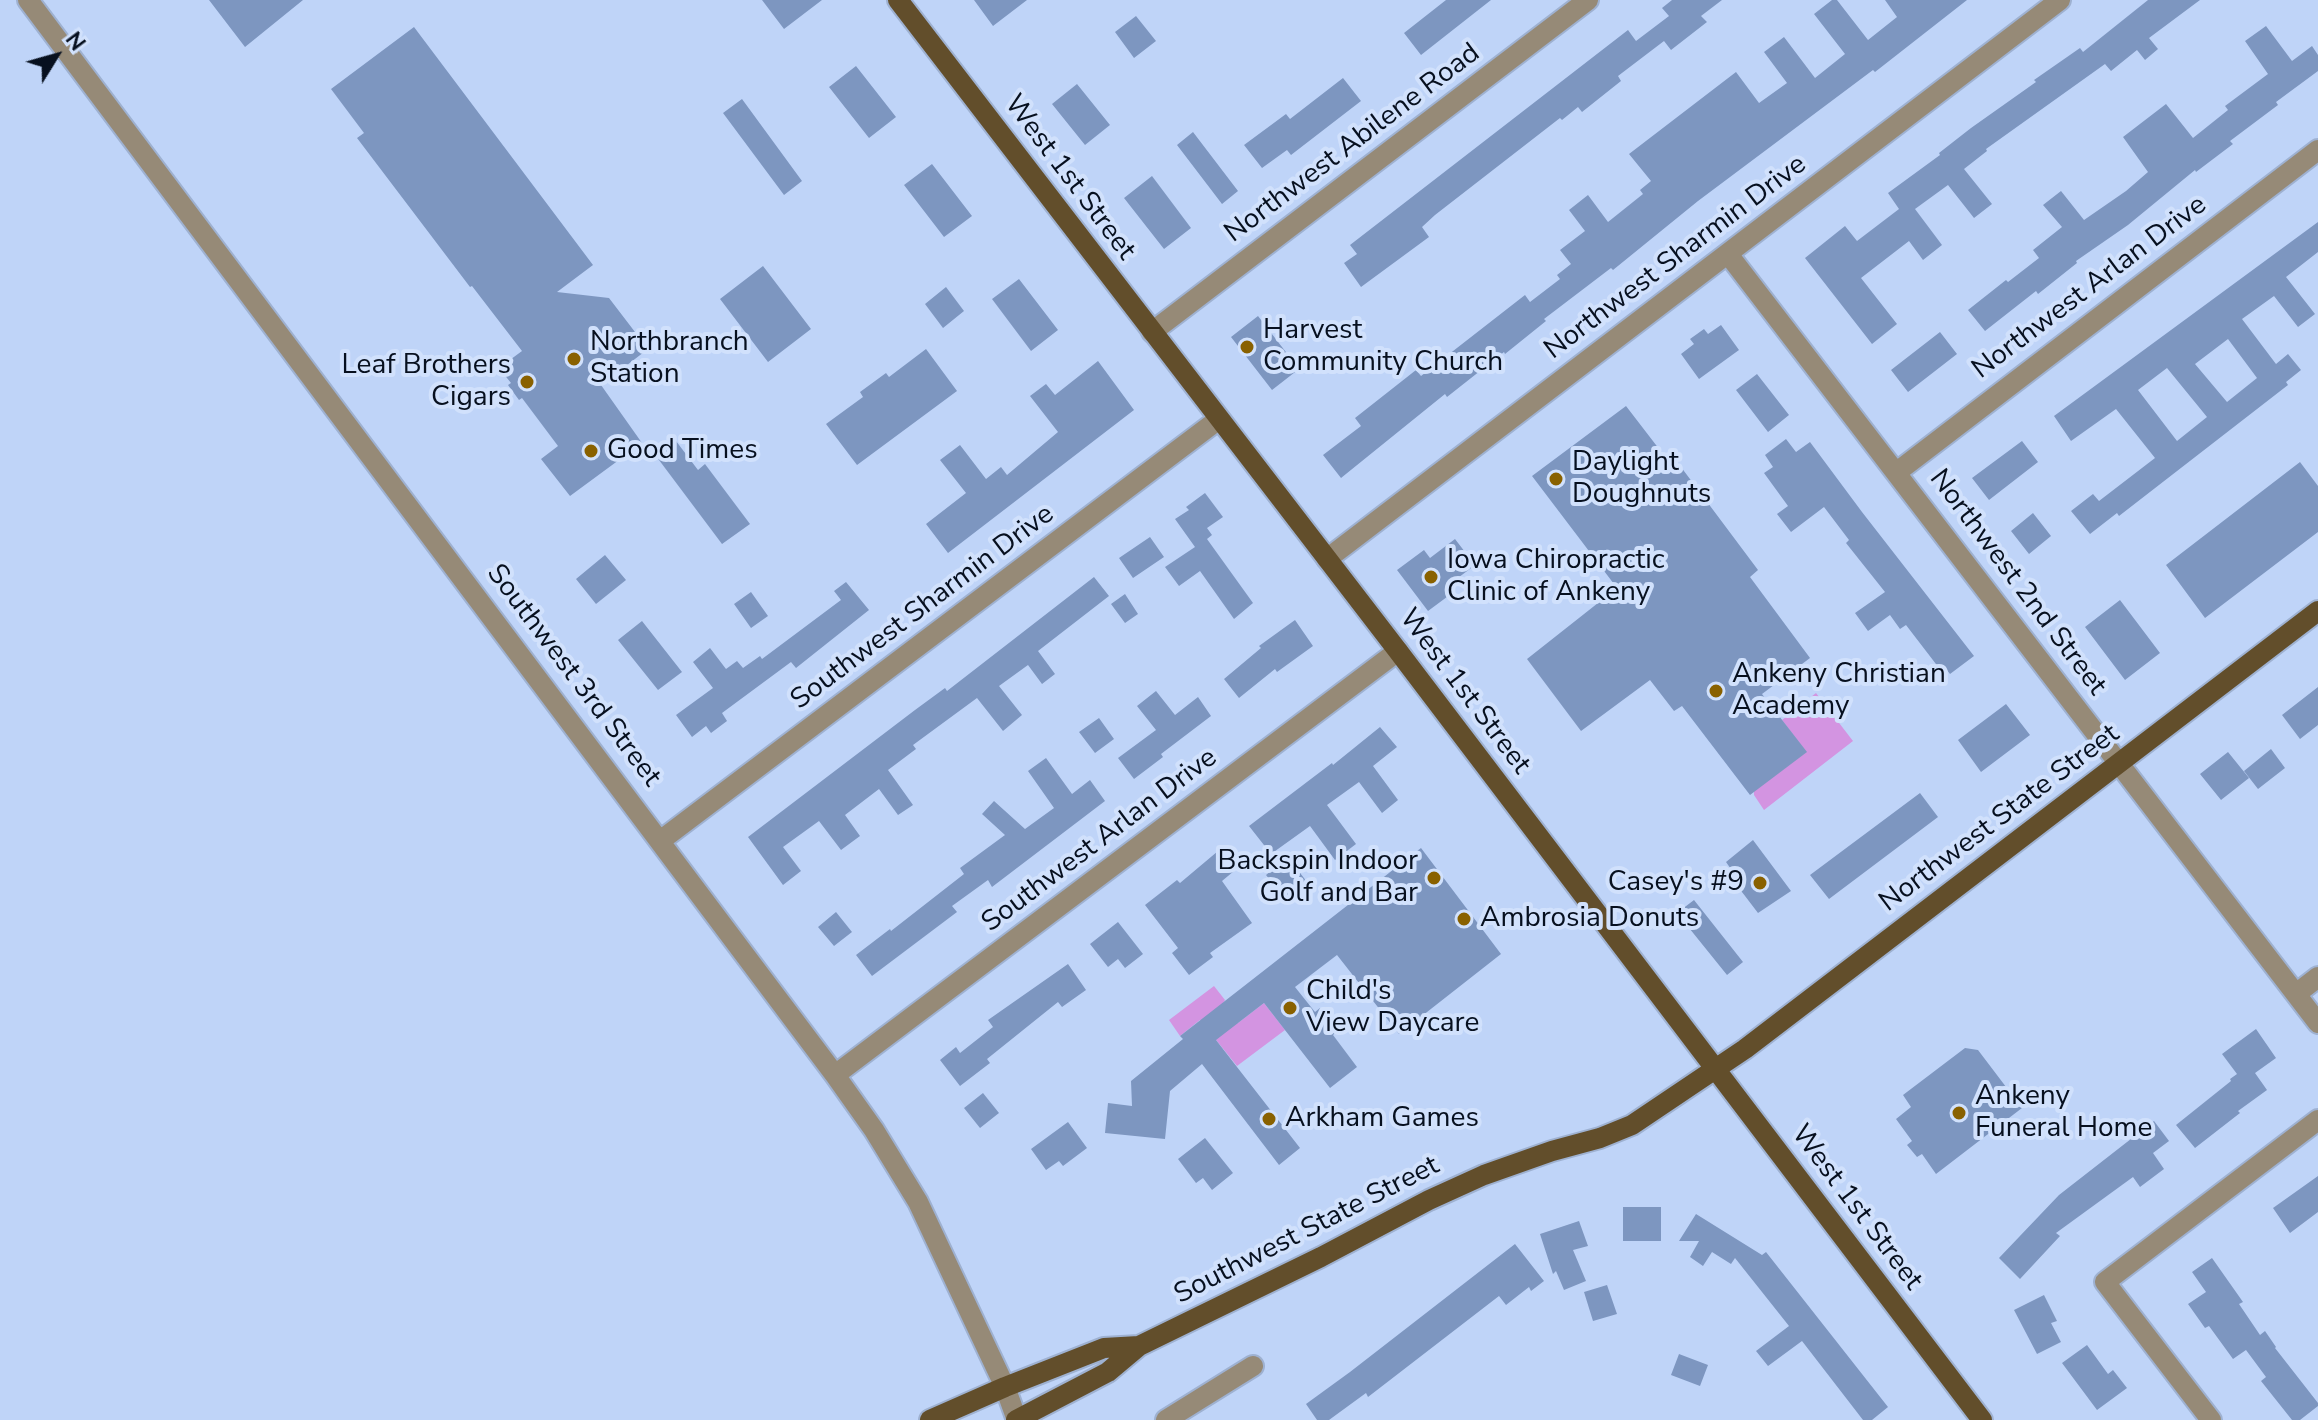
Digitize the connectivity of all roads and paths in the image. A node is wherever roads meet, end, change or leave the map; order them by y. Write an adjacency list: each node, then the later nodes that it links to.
1 (28, 0): 14 (street, Southwest 3rd Street)
2 (898, 0): 7 (main road, West 1st Street)
3 (1588, 0): 7 (street, Northwest Abilene Road)
4 (2060, 0): 6 (street, Northwest Sharmin Drive)
5 (2318, 150): 9 (street, Northwest Arlan Drive)
6 (1728, 254): 9 (street, Northwest 2nd Street); 10 (street, Northwest Sharmin Drive)
7 (1152, 332): 8 (main road, West 1st Street)
8 (1219, 419): 10 (main road, West 1st Street); 14 (street, Southwest Sharmin Drive)
9 (1897, 472): 13 (street, Northwest 2nd Street)
10 (1327, 559): 12 (main road, West 1st Street)
11 (2318, 611): 13 (main road, Northwest State Street)
12 (1398, 651): 18 (main road, West 1st Street); 19 (street, Southwest Arlan Drive)
13 (2120, 763): 16 (street, Northwest 2nd Street); 18 (main road, Northwest State Street)
14 (660, 841): 19 (street, Southwest 3rd Street)
15 (2318, 977): 16 (street)
16 (2296, 994): 17 (street, Northwest 2nd Street)
17 (2318, 1023)
18 (1716, 1070): 21 (main road, Southwest State Street); 27 (main road, West 1st Street)
19 (835, 1075): 23 (street, Southwest 3rd Street)
20 (2318, 1120): 28 (street)
21 (1139, 1346): 23 (main road, Southwest State Street); 25 (main road, Southwest State Street)
22 (1253, 1366): 26 (street)
23 (1005, 1387): 24 (main road, Southwest State Street); 25 (street, Southwest 3rd Street)
24 (930, 1420)
25 (1016, 1420)
26 (1166, 1420)
27 (1982, 1420)
28 (2211, 1420)

